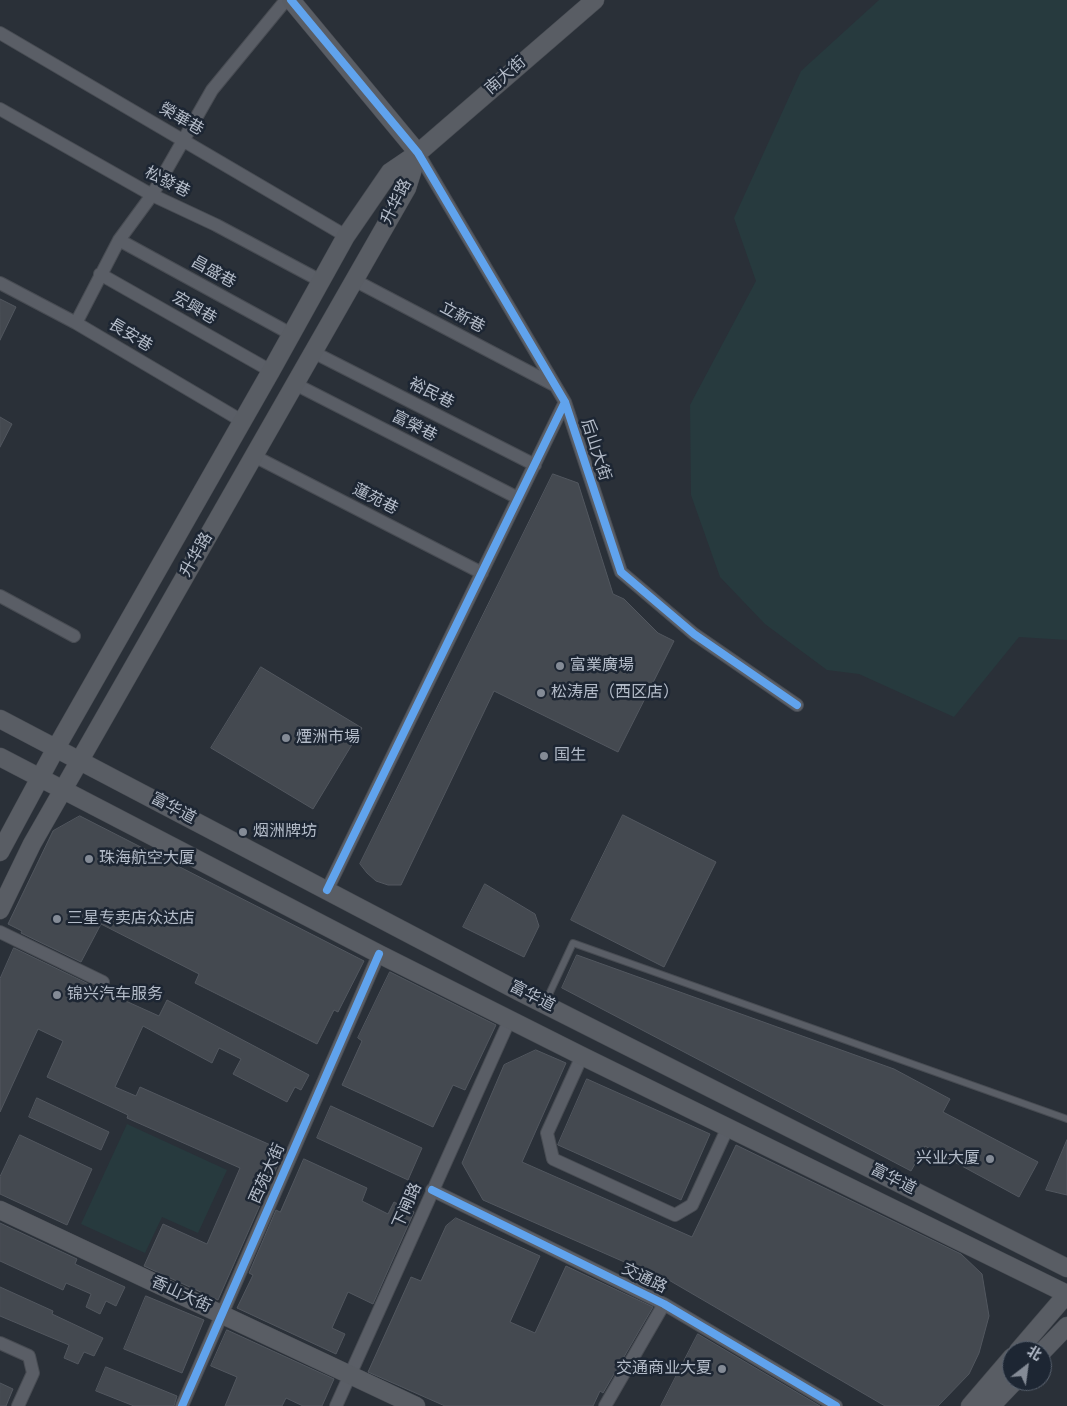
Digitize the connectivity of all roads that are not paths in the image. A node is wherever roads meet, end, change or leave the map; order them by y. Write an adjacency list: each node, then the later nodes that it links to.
1 (286, 0): 6 (street)
2 (291, 0): 7 (main road)
3 (595, 0): 7 (main road, 南大街)
4 (0, 33): 6 (street, 榮華巷)
5 (0, 109): 8 (street, 松發巷)
6 (184, 140): 8 (street); 9 (street, 榮華巷)
7 (418, 153): 9 (main road, 升华路); 12 (main road, 升华路); 20 (street, 后山大街)
8 (152, 195): 10 (street); 13 (street, 松發巷)
9 (346, 236): 13 (main road, 升华路)
10 (119, 240): 11 (street); 16 (street, 昌盛巷)
11 (100, 274): 15 (street); 18 (street, 宏興巷)
12 (354, 280): 17 (main road, 升华路); 20 (street, 立新巷)
13 (321, 282): 16 (main road, 升华路)
14 (0, 283): 15 (street, 長安巷)
15 (76, 323): 22 (street, 長安巷)
16 (291, 334): 18 (main road, 升华路)
17 (313, 352): 19 (main road, 升华路); 24 (street, 裕民巷)
18 (271, 372): 22 (main road, 升华路)
19 (295, 384): 23 (main road, 升华路); 25 (street, 富榮巷)
20 (555, 385): 21 (street, 后山大街)
21 (565, 402): 24 (street); 29 (street, 后山大街)
22 (242, 421): 31 (main road, 升华路)
23 (254, 456): 26 (street, 蓮苑巷); 33 (main road, 升华路)
24 (535, 465): 25 (street)
25 (518, 498): 26 (street)
26 (482, 573): 38 (street)
27 (0, 596): 28 (street)
28 (74, 636)
29 (797, 705)
30 (0, 719): 31 (main road, 富华道)
31 (56, 748): 33 (main road, 富华道); 35 (main road, 升华路)
32 (0, 757): 35 (main road, 富华道)
33 (80, 760): 36 (main road, 升华路); 38 (main road, 富华道)
34 (0, 768): 35 (main road)
35 (39, 777): 36 (main road, 富华道); 37 (main road, 升华路)
36 (63, 789): 39 (main road, 升华路); 41 (main road, 富华道)
37 (0, 852)
38 (327, 890): 43 (main road, 富华道)
39 (0, 910)
40 (0, 932): 42 (street)
41 (380, 954): 44 (main road, 富华道); 53 (street, 西苑大街)
42 (103, 982)
43 (544, 1004): 46 (lane); 50 (main road, 富华道)
44 (510, 1019): 45 (main road, 富华道); 48 (street, 下闸路)
45 (582, 1056): 47 (main road, 富华道); 47 (street)
46 (1067, 1119)
47 (728, 1127): 51 (main road, 富华道)
48 (432, 1190): 52 (street, 交通路); 59 (street, 下闸路)
49 (0, 1210): 53 (main road, 香山大街)
50 (1067, 1268)
51 (1067, 1294): 55 (main road)
52 (664, 1304): 65 (street); 66 (street, 交通路)
53 (222, 1315): 59 (main road, 香山大街); 62 (street, 西苑大街)
54 (1067, 1326): 56 (main road)
55 (1027, 1341)
56 (1052, 1342)
57 (0, 1343): 61 (street)
58 (1002, 1369): 67 (main road)
59 (350, 1375): 63 (street, 下闸路); 64 (main road, 香山大街)
60 (1005, 1391): 68 (main road)
61 (18, 1406)
62 (182, 1406)
63 (336, 1406)
64 (416, 1406)
65 (605, 1406)
66 (836, 1406)
67 (970, 1406)
68 (991, 1406)

